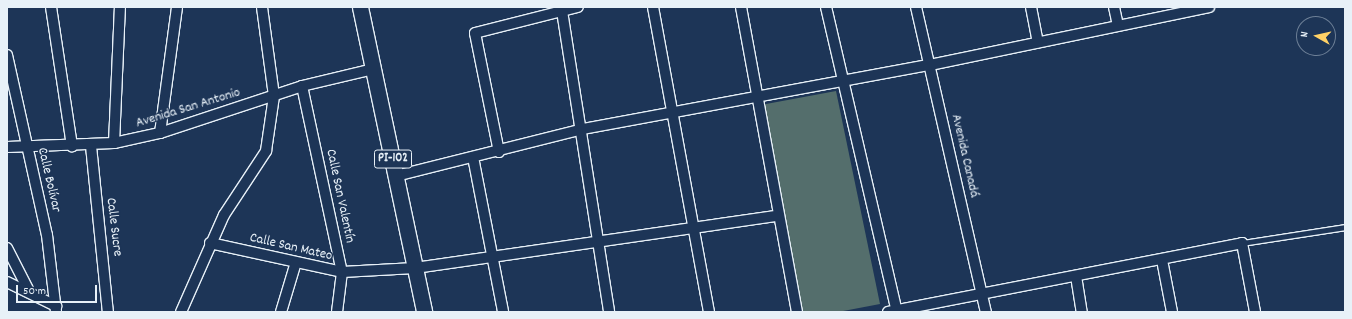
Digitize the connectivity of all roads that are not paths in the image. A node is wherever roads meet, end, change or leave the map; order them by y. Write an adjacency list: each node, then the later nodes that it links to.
1 (51, 7): 28 (street)
2 (120, 7): 27 (street)
3 (177, 7): 26 (street)
4 (262, 7): 22 (street)
5 (360, 7): 19 (main road, PI-102)
6 (578, 7): 14 (street)
7 (653, 7): 24 (street)
8 (741, 7): 23 (street)
9 (826, 7): 20 (street)
10 (916, 7): 18 (street, Avenida Canadá)
11 (1031, 7): 16 (street)
12 (1114, 7): 15 (street)
13 (1204, 7): 15 (street)
14 (562, 11): 25 (street); 32 (street)
15 (1118, 26): 16 (street)
16 (1038, 42): 18 (street)
17 (7, 55): 31 (street, Calle Bolívar)
18 (930, 65): 20 (street); 50 (street, Avenida Canadá)
19 (374, 69): 21 (street, Avenida San Antonio); 34 (main road, PI-102)
20 (843, 80): 23 (street); 52 (street)
21 (302, 86): 22 (street, Avenida San Antonio); 46 (street, Calle San Valentín)
22 (274, 96): 26 (street, Avenida San Antonio); 40 (street)
23 (757, 98): 24 (street); 35 (street)
24 (672, 110): 25 (street); 37 (street)
25 (583, 129): 32 (street); 38 (street)
26 (160, 133): 27 (street, Avenida San Antonio)
27 (114, 143): 29 (street, Avenida San Antonio)
28 (72, 146): 29 (street, Avenida San Antonio); 31 (street, Avenida San Antonio)
29 (91, 146): 53 (street, Calle Sucre)
30 (7, 147): 31 (street, Avenida San Antonio)
31 (27, 147): 51 (street, Calle Bolívar)
32 (499, 152): 33 (street)
33 (473, 158): 34 (street); 42 (street)
34 (396, 176): 45 (main road, PI-102)
35 (777, 216): 37 (street, Calle San Mateo); 61 (street)
36 (1345, 227): 39 (lane)
37 (694, 230): 38 (street, Calle San Mateo); 60 (street)
38 (598, 240): 42 (street, Calle San Mateo); 59 (street)
39 (1242, 242): 43 (street); 65 (street)
40 (210, 244): 44 (street, Calle San Mateo); 54 (street)
41 (7, 248): 49 (street)
42 (490, 256): 45 (street, Calle San Mateo); 58 (street)
43 (1162, 260): 47 (street); 64 (street)
44 (296, 262): 46 (street, Calle San Mateo); 55 (street)
45 (415, 268): 46 (street, Calle San Mateo); 57 (main road, PI-102)
46 (342, 272): 56 (street, Calle San Valentín)
47 (1076, 276): 50 (street); 63 (street)
48 (7, 282): 49 (street)
49 (28, 289): 51 (street)
50 (982, 293): 52 (street); 62 (street, Avenida Canadá)
51 (56, 309)
52 (894, 311)
53 (108, 312)
54 (181, 312)
55 (281, 312)
56 (338, 312)
57 (424, 312)
58 (503, 312)
59 (609, 312)
60 (709, 312)
61 (797, 312)
62 (986, 312)
63 (1082, 312)
64 (1172, 312)
65 (1255, 312)

